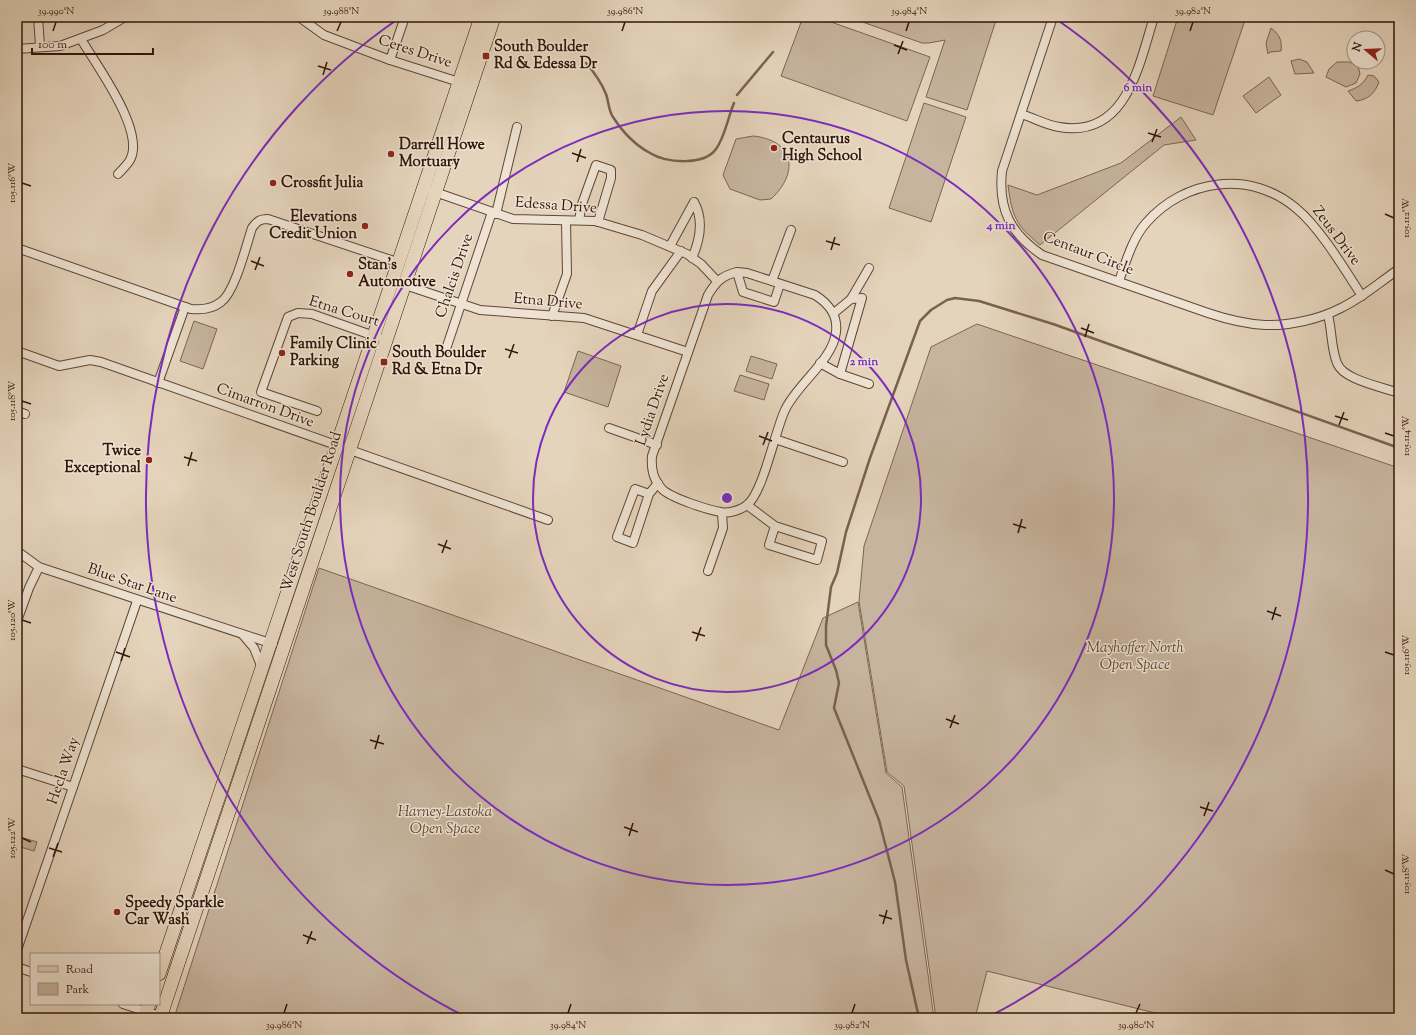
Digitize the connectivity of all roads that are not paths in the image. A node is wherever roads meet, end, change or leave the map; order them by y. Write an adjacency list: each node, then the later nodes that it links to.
1 (38, 17): 10 (street)
2 (125, 17): 9 (street)
3 (299, 17): 12 (street, Ceres Drive)
4 (405, 17): 12 (street)
5 (481, 17): 13 (main road, West South Boulder Road)
6 (494, 17): 18 (main road, West South Boulder Road)
7 (1053, 17): 14 (street, Centaur Circle)
8 (1154, 17): 14 (street)
9 (81, 40): 10 (street); 16 (street)
10 (40, 46): 11 (street)
11 (17, 49)
12 (390, 60): 13 (street, Ceres Drive)
13 (459, 82): 17 (main road, West South Boulder Road)
14 (1021, 114): 32 (street, Centaur Circle)
15 (517, 127): 19 (street, Chalcis Drive)
16 (118, 174)
17 (424, 188): 18 (street, Edessa Drive); 27 (main road, West South Boulder Road)
18 (437, 192): 19 (street, Edessa Drive); 34 (main road, West South Boulder Road)
19 (494, 213): 21 (street, Edessa Drive); 37 (street, Chalcis Drive)
20 (579, 220): 21 (street, Edessa Drive); 22 (street, Edessa Drive); 22 (street)
21 (566, 221): 41 (street)
22 (598, 222): 24 (street, Edessa Drive)
23 (791, 230): 33 (street)
24 (670, 246): 26 (street, Edessa Drive); 26 (street)
25 (17, 248): 38 (street)
26 (687, 254): 31 (street); 42 (street)
27 (397, 262): 38 (street); 43 (main road, West South Boulder Road)
28 (869, 268): 36 (street)
29 (1399, 269): 35 (street, Centaur Circle)
30 (737, 272): 31 (street); 33 (street); 33 (street)
31 (717, 281): 47 (street, Lydia Drive)
32 (1119, 281): 35 (street, Zeus Drive); 40 (street, Centaur Circle)
33 (776, 283): 39 (street)
34 (405, 286): 37 (street, Etna Drive); 44 (main road, West South Boulder Road)
35 (1362, 296): 40 (street, Centaur Circle)
36 (851, 299): 39 (street); 49 (street)
37 (459, 304): 41 (street, Etna Drive); 45 (street, Chalcis Drive)
38 (185, 307): 50 (street)
39 (834, 313): 48 (street)
40 (1328, 314): 52 (street)
41 (552, 316): 42 (street, Etna Drive)
42 (637, 335): 47 (street, Etna Drive)
43 (374, 336): 44 (street, Etna Court); 53 (street, Etna Court); 57 (main road, West South Boulder Road)
44 (387, 340): 58 (main road, West South Boulder Road)
45 (446, 349)
46 (17, 351): 50 (street, Cimarron Drive)
47 (688, 352): 56 (street, Lydia Drive)
48 (820, 363): 49 (street); 55 (street)
49 (840, 374): 51 (street)
50 (158, 383): 57 (street, Cimarron Drive)
51 (869, 384)
52 (1399, 393)
53 (317, 411)
54 (609, 428): 56 (street)
55 (775, 439): 59 (street); 62 (street)
56 (657, 445): 60 (street, Lydia Drive)
57 (335, 446): 58 (street, Cimarron Drive); 72 (main road, West South Boulder Road)
58 (349, 450): 64 (street, Cimarron Drive); 73 (main road, West South Boulder Road)
59 (844, 462)
60 (658, 483): 61 (street); 63 (street, Lydia Drive)
61 (649, 494): 61 (street)
62 (746, 505): 63 (street); 65 (street)
63 (722, 513): 68 (street)
64 (548, 520)
65 (775, 526): 65 (street)
66 (17, 552): 67 (street, Blue Star Lane)
67 (39, 567): 69 (street, Blue Star Lane); 70 (street)
68 (708, 571)
69 (138, 601): 71 (street, Blue Star Lane); 76 (street, Hecla Way)
70 (17, 621)
71 (242, 634): 72 (street, Blue Star Lane); 74 (street)
72 (270, 644): 73 (street, Blue Star Lane); 74 (main road, West South Boulder Road)
73 (284, 648): 83 (main road, West South Boulder Road)
74 (262, 668): 79 (main road, West South Boulder Road)
75 (17, 769): 76 (street)
76 (73, 787): 77 (street, Hecla Way)
77 (17, 950)
78 (17, 968): 80 (street)
79 (160, 971)
80 (30, 972)
81 (126, 1005): 82 (street)
82 (147, 1011): 83 (street)
83 (160, 1017)

